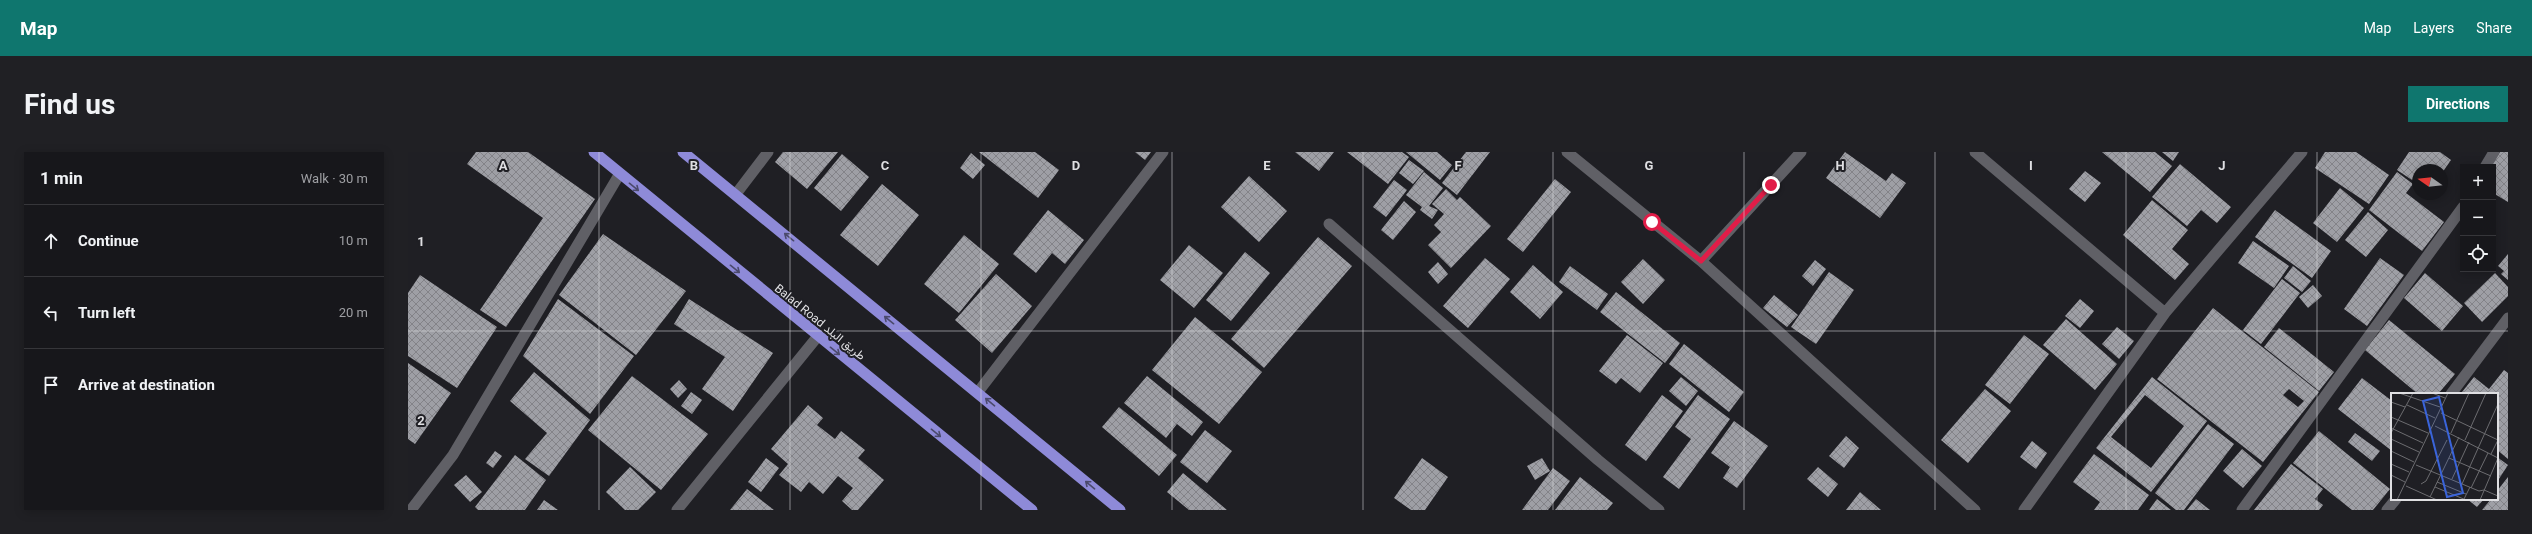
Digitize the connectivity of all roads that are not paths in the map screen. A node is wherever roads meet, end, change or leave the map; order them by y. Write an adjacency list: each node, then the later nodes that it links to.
1 (594, 152): 11 (highway, Balad Road طريق البلد)
2 (684, 152): 12 (highway)
3 (768, 152): 12 (street)
4 (1163, 152): 19 (street)
5 (1567, 152): 15 (street)
6 (1801, 152): 15 (street)
7 (1976, 152): 16 (street)
8 (2302, 152): 16 (street)
9 (2494, 152): 10 (street)
10 (2487, 164)
11 (619, 175): 18 (highway, Balad Road طريق البلد, one-way to 18); 22 (street)
12 (736, 194): 19 (highway, one-way to 12)
13 (2460, 211): 29 (street)
14 (1329, 224): 26 (street)
15 (1701, 261): 27 (street)
16 (2165, 313): 28 (street)
17 (2508, 318): 20 (street)
18 (818, 336): 23 (street); 24 (highway, Balad Road طريق البلد, one-way to 24)
19 (978, 392): 25 (highway, one-way to 19)
20 (2451, 393)
21 (2395, 500): 30 (street)
22 (411, 510)
23 (677, 510)
24 (1032, 510)
25 (1120, 510)
26 (1659, 510)
27 (1974, 510)
28 (2024, 510)
29 (2242, 510)
30 (2387, 510)

